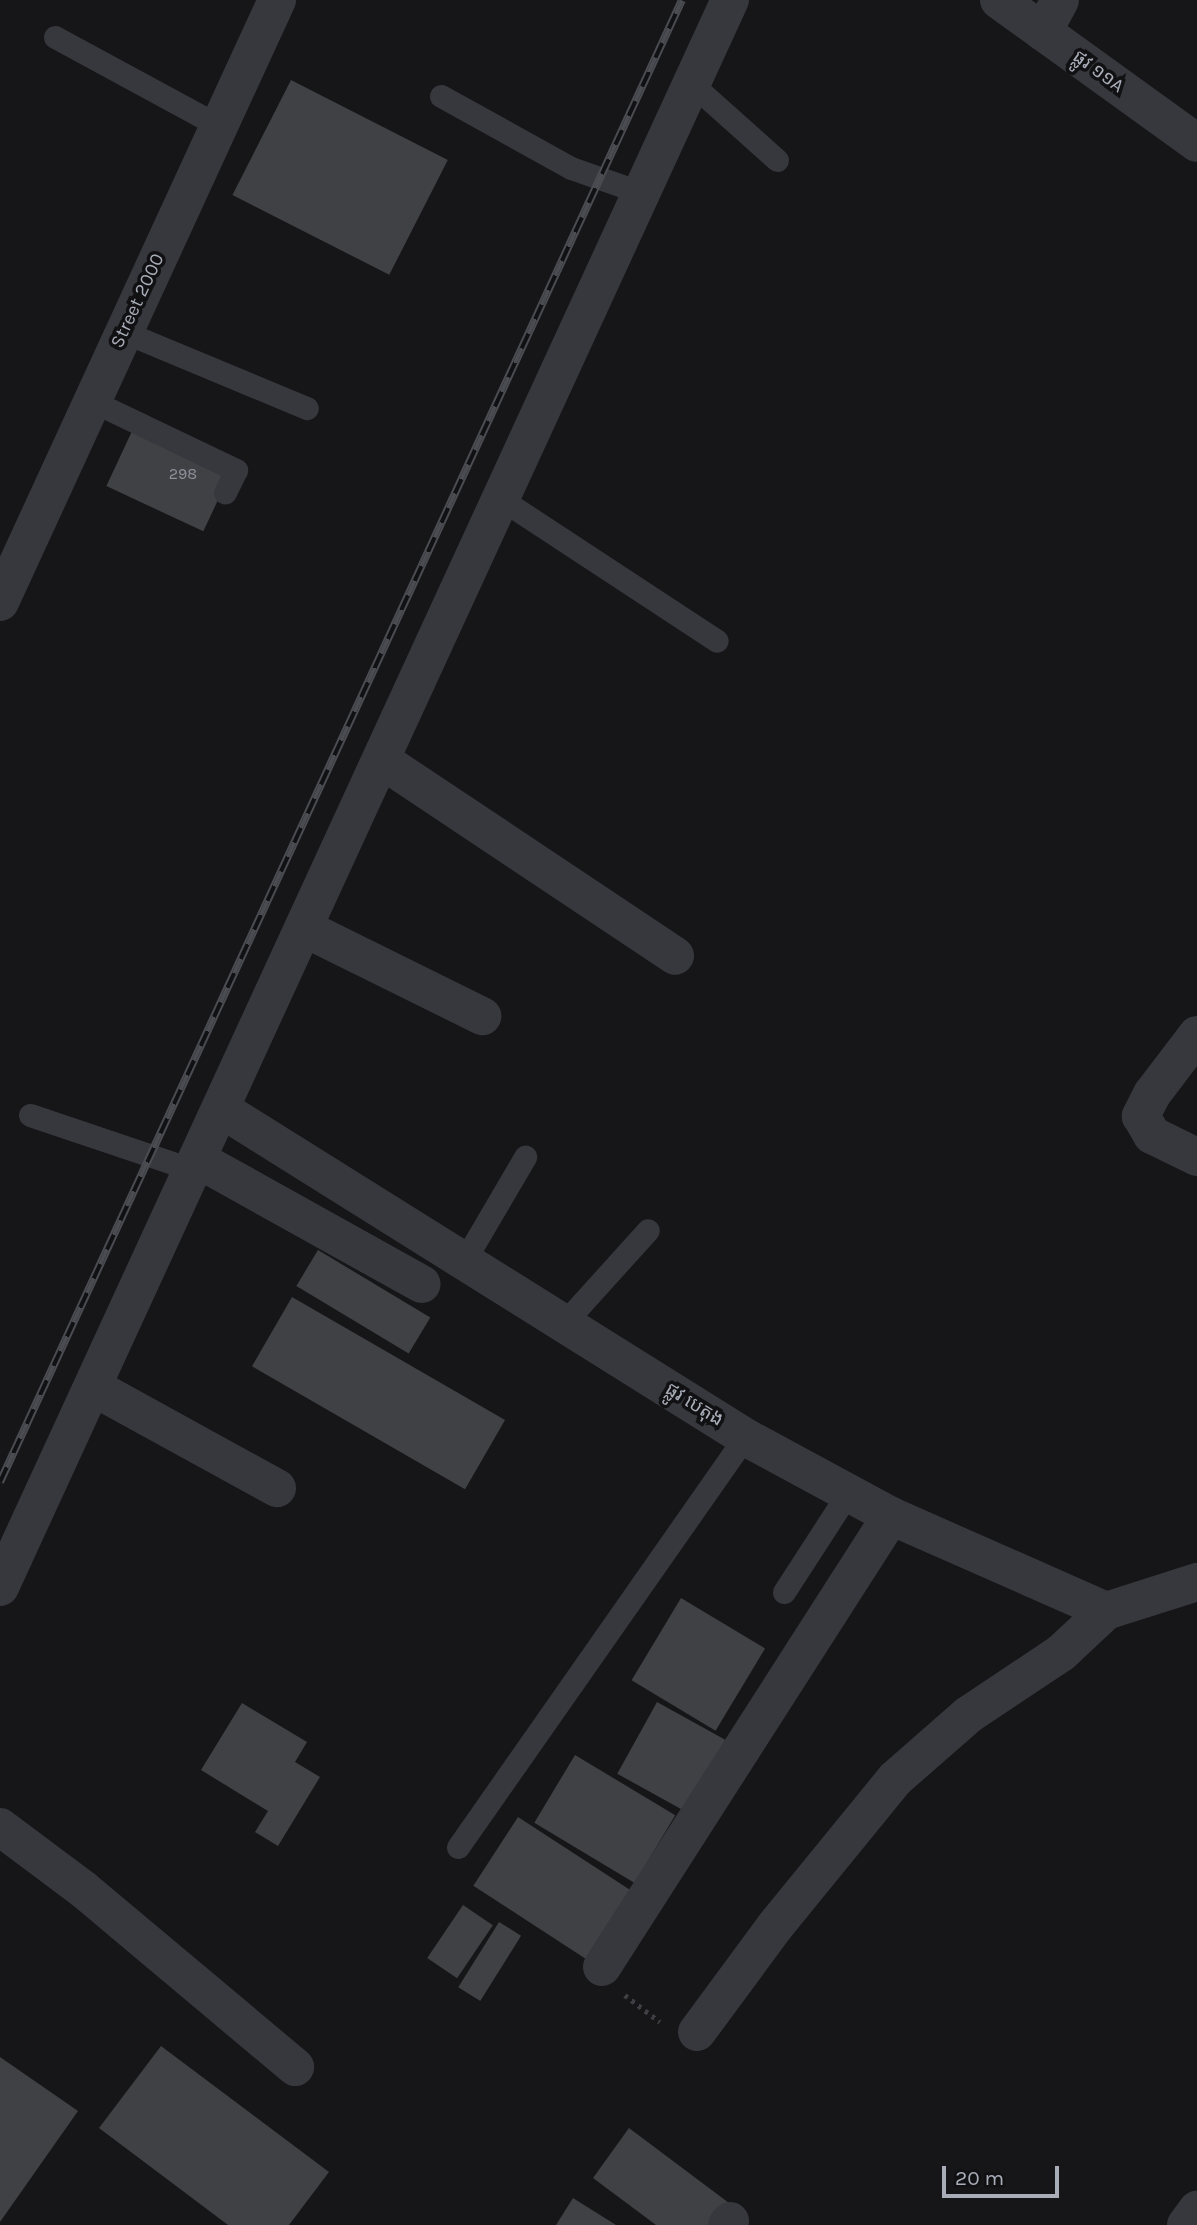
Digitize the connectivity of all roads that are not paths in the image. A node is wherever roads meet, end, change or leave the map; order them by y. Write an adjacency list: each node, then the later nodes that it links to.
1 (277, 0): 8 (street, Street 2000)
2 (730, 0): 6 (street)
3 (999, 0): 4 (street, ផ្លូវ ១១A)
4 (1052, 16): 9 (street, ផ្លូវ ១១A)
5 (55, 37): 8 (lane)
6 (692, 84): 10 (lane); 11 (street)
7 (441, 96): 11 (lane)
8 (219, 125): 12 (street, Street 2000)
9 (1197, 143)
10 (777, 160)
11 (642, 193): 16 (street)
12 (124, 332): 13 (street, Street 2000); 14 (lane)
13 (92, 401): 15 (lane); 17 (street, Street 2000)
14 (307, 408)
15 (225, 493)
16 (501, 499): 18 (lane); 19 (street)
17 (4, 584)
18 (717, 640)
19 (383, 761): 20 (street); 21 (street)
20 (304, 929): 22 (street); 24 (street)
21 (675, 956)
22 (482, 1016)
23 (1197, 1035): 27 (street)
24 (220, 1109): 28 (street); 30 (street, ផ្លូវ បេតុង)
25 (30, 1115): 28 (lane)
26 (525, 1157): 30 (lane)
27 (1197, 1157)
28 (195, 1164): 31 (street); 33 (street)
29 (648, 1230): 32 (lane)
30 (464, 1261): 32 (street, ផ្លូវ បេតុង)
31 (422, 1284)
32 (564, 1323): 34 (street, ផ្លូវ បេតុង)
33 (93, 1387): 35 (street); 39 (street)
34 (745, 1437): 36 (street, ផ្លូវ បេតុង); 43 (lane)
35 (277, 1488)
36 (848, 1493): 37 (street, ផ្លូវ បេតុង); 40 (lane)
37 (891, 1516): 41 (street, ផ្លូវ បេតុង); 44 (street)
38 (1197, 1582): 41 (street)
39 (0, 1587)
40 (784, 1592)
41 (1106, 1611): 45 (street)
42 (0, 1827): 46 (street)
43 (458, 1847)
44 (602, 1967)
45 (697, 2032)
46 (295, 2067)
47 (1197, 2210): 48 (street)
48 (1186, 2225)

